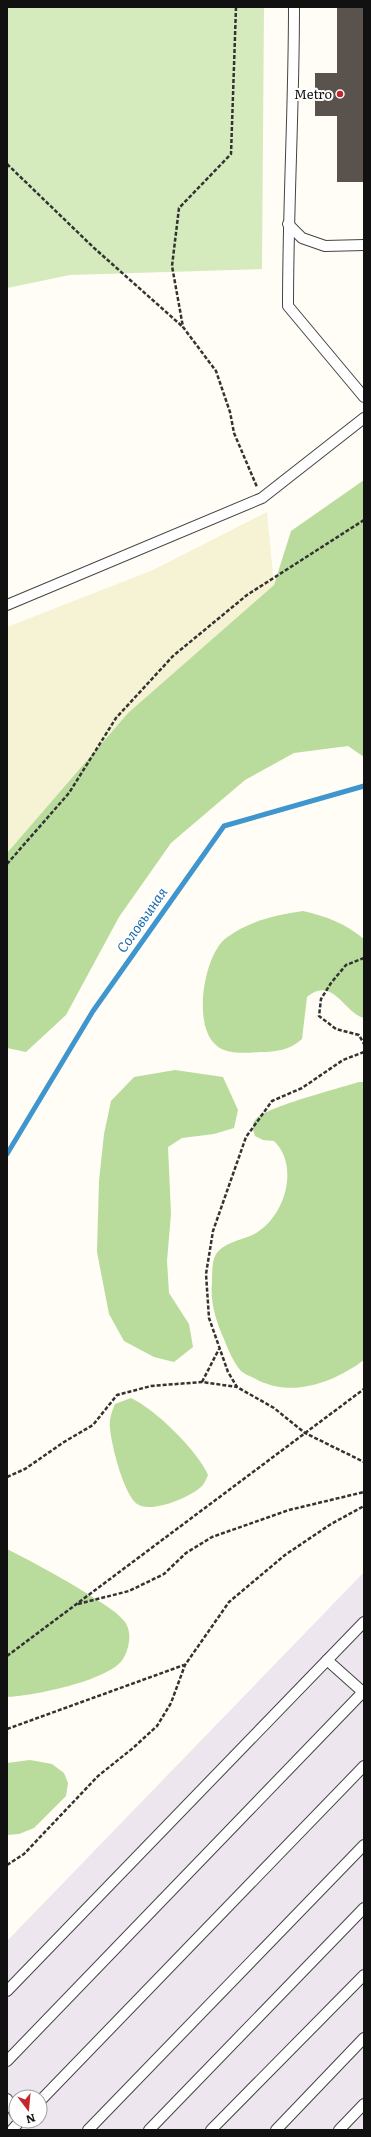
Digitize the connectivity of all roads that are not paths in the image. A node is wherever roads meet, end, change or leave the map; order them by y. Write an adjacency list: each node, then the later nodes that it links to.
1 (294, 7): 2 (lane)
2 (288, 224): 3 (lane); 4 (lane)
3 (364, 245)
4 (364, 396)
5 (364, 418): 6 (lane)
6 (7, 605)
7 (363, 1624): 8 (lane)
8 (327, 1660): 9 (lane); 14 (lane)
9 (364, 1692): 16 (lane)
10 (364, 1766): 17 (lane)
11 (364, 1844): 19 (lane)
12 (364, 1908): 20 (lane)
13 (364, 1975): 21 (lane)
14 (7, 1991)
15 (364, 2038): 22 (lane)
16 (7, 2061)
17 (48, 2093)
18 (364, 2104): 23 (lane)
19 (88, 2130)
20 (149, 2130)
21 (211, 2130)
22 (276, 2130)
23 (339, 2130)

